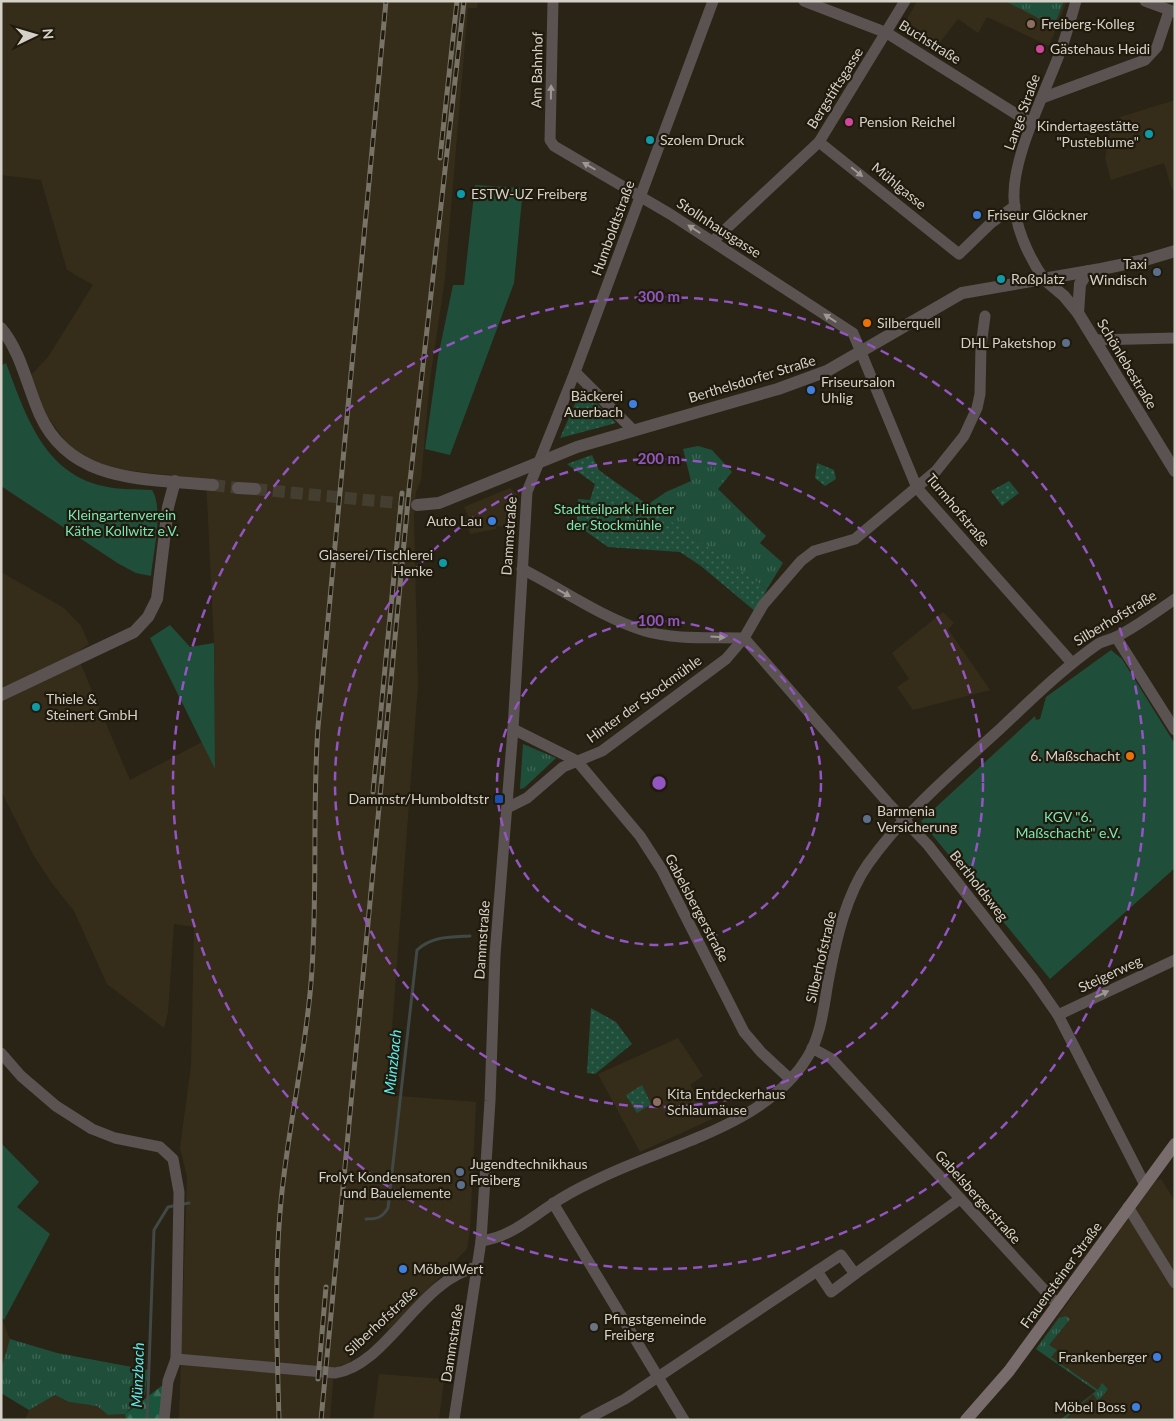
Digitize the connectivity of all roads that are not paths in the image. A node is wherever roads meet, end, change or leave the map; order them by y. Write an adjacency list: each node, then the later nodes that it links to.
1 (553, 1): 11 (street, Am Bahnhof, one-way to 1)
2 (713, 1): 13 (street, Humboldtstraße)
3 (804, 1): 8 (street, Buchstraße)
4 (905, 1): 8 (street, Bergstiftsgasse)
5 (1076, 1): 9 (street, Lange Straße)
6 (1144, 1): 7 (street)
7 (1172, 12): 9 (street)
8 (887, 33): 10 (street, Buchstraße); 12 (street, Bergstiftsgasse)
9 (1042, 98): 10 (street, Lange Straße)
10 (1032, 124): 14 (street, Lange Straße)
11 (550, 140): 13 (street, Stollnhausgasse, one-way to 11)
12 (819, 142): 14 (street, Mühlgasse, one-way to 14); 15 (street, Bergstiftsgasse)
13 (641, 196): 15 (street, Stollnhausgasse, one-way to 13); 25 (street, Humboldtstraße)
14 (1015, 206): 18 (street, Lange Straße)
15 (713, 241): 24 (street, Stollnhausgasse, one-way to 15)
16 (1175, 252): 17 (street, Berthelsdorfer Straße)
17 (1088, 272): 18 (street, Berthelsdorfer Straße); 19 (street)
18 (1045, 280): 19 (street, Schönlebestraße); 24 (street, Berthelsdorfer Straße)
19 (1078, 312): 23 (street, Schönlebestraße)
20 (985, 316): 32 (street, Hinter der Stockmühle)
21 (1, 328): 29 (street)
22 (1175, 338): 23 (street)
23 (1094, 340): 28 (street, Schönlebestraße)
24 (862, 352): 26 (street, Berthelsdorfer Straße); 32 (street, Turmhofstraße)
25 (575, 372): 26 (street); 27 (street, Humboldtstraße)
26 (633, 430): 27 (street, Berthelsdorfer Straße)
27 (537, 463): 34 (street, Berthelsdorfer Straße); 35 (street, Dammstraße)
28 (1175, 471)
29 (176, 481): 30 (street); 40 (street)
30 (214, 485)
31 (238, 488): 33 (street)
32 (917, 488): 38 (street, Hinter der Stockmühle); 39 (street, Turmhofstraße)
33 (255, 489)
34 (418, 504)
35 (522, 569): 38 (street, Hinter der Stockmühle, one-way to 38); 41 (street, Dammstraße)
36 (1175, 599): 37 (street, Silberhofstraße)
37 (1116, 637): 39 (street, Silberhofstraße); 42 (street)
38 (744, 638): 43 (street, Hinter der Stockmühle); 45 (street, Bertholdsweg)
39 (1072, 663): 45 (street, Silberhofstraße)
40 (1, 695)
41 (513, 729): 43 (street, Gabelsbergerstraße); 44 (street, Dammstraße)
42 (1175, 730)
43 (577, 761): 44 (street, Hinter der Stockmühle); 50 (street, Gabelsbergerstraße)
44 (507, 808): 56 (street, Dammstraße)
45 (903, 820): 47 (street, Bertholdsweg); 48 (street, Silberhofstraße)
46 (1175, 960): 47 (street, Steigerweg, one-way to 46)
47 (1058, 1015): 52 (street, Bertholdsweg)
48 (812, 1048): 50 (street, Silberhofstraße); 53 (street, Gabelsbergerstraße)
49 (1, 1053): 62 (street)
50 (790, 1080): 54 (street, Silberhofstraße)
51 (1175, 1144): 52 (main road, Frauensteiner Straße)
52 (1145, 1185): 55 (main road, Frauensteiner Straße)
53 (960, 1199): 59 (street); 61 (street, Gabelsbergerstraße)
54 (553, 1203): 56 (street, Silberhofstraße); 63 (street)
55 (1128, 1207): 60 (street); 61 (main road, Frauensteiner Straße)
56 (481, 1241): 57 (street, Dammstraße)
57 (478, 1267): 62 (street, Silberhofstraße); 65 (street, Dammstraße)
58 (817, 1271): 59 (street); 59 (street); 63 (street)
59 (855, 1274)
60 (1175, 1283)
61 (1058, 1305): 68 (main road, Frauensteiner Straße)
62 (176, 1359): 64 (street)
63 (658, 1377): 66 (street); 67 (street)
64 (164, 1420)
65 (454, 1420)
66 (585, 1420)
67 (684, 1420)
68 (966, 1420)

